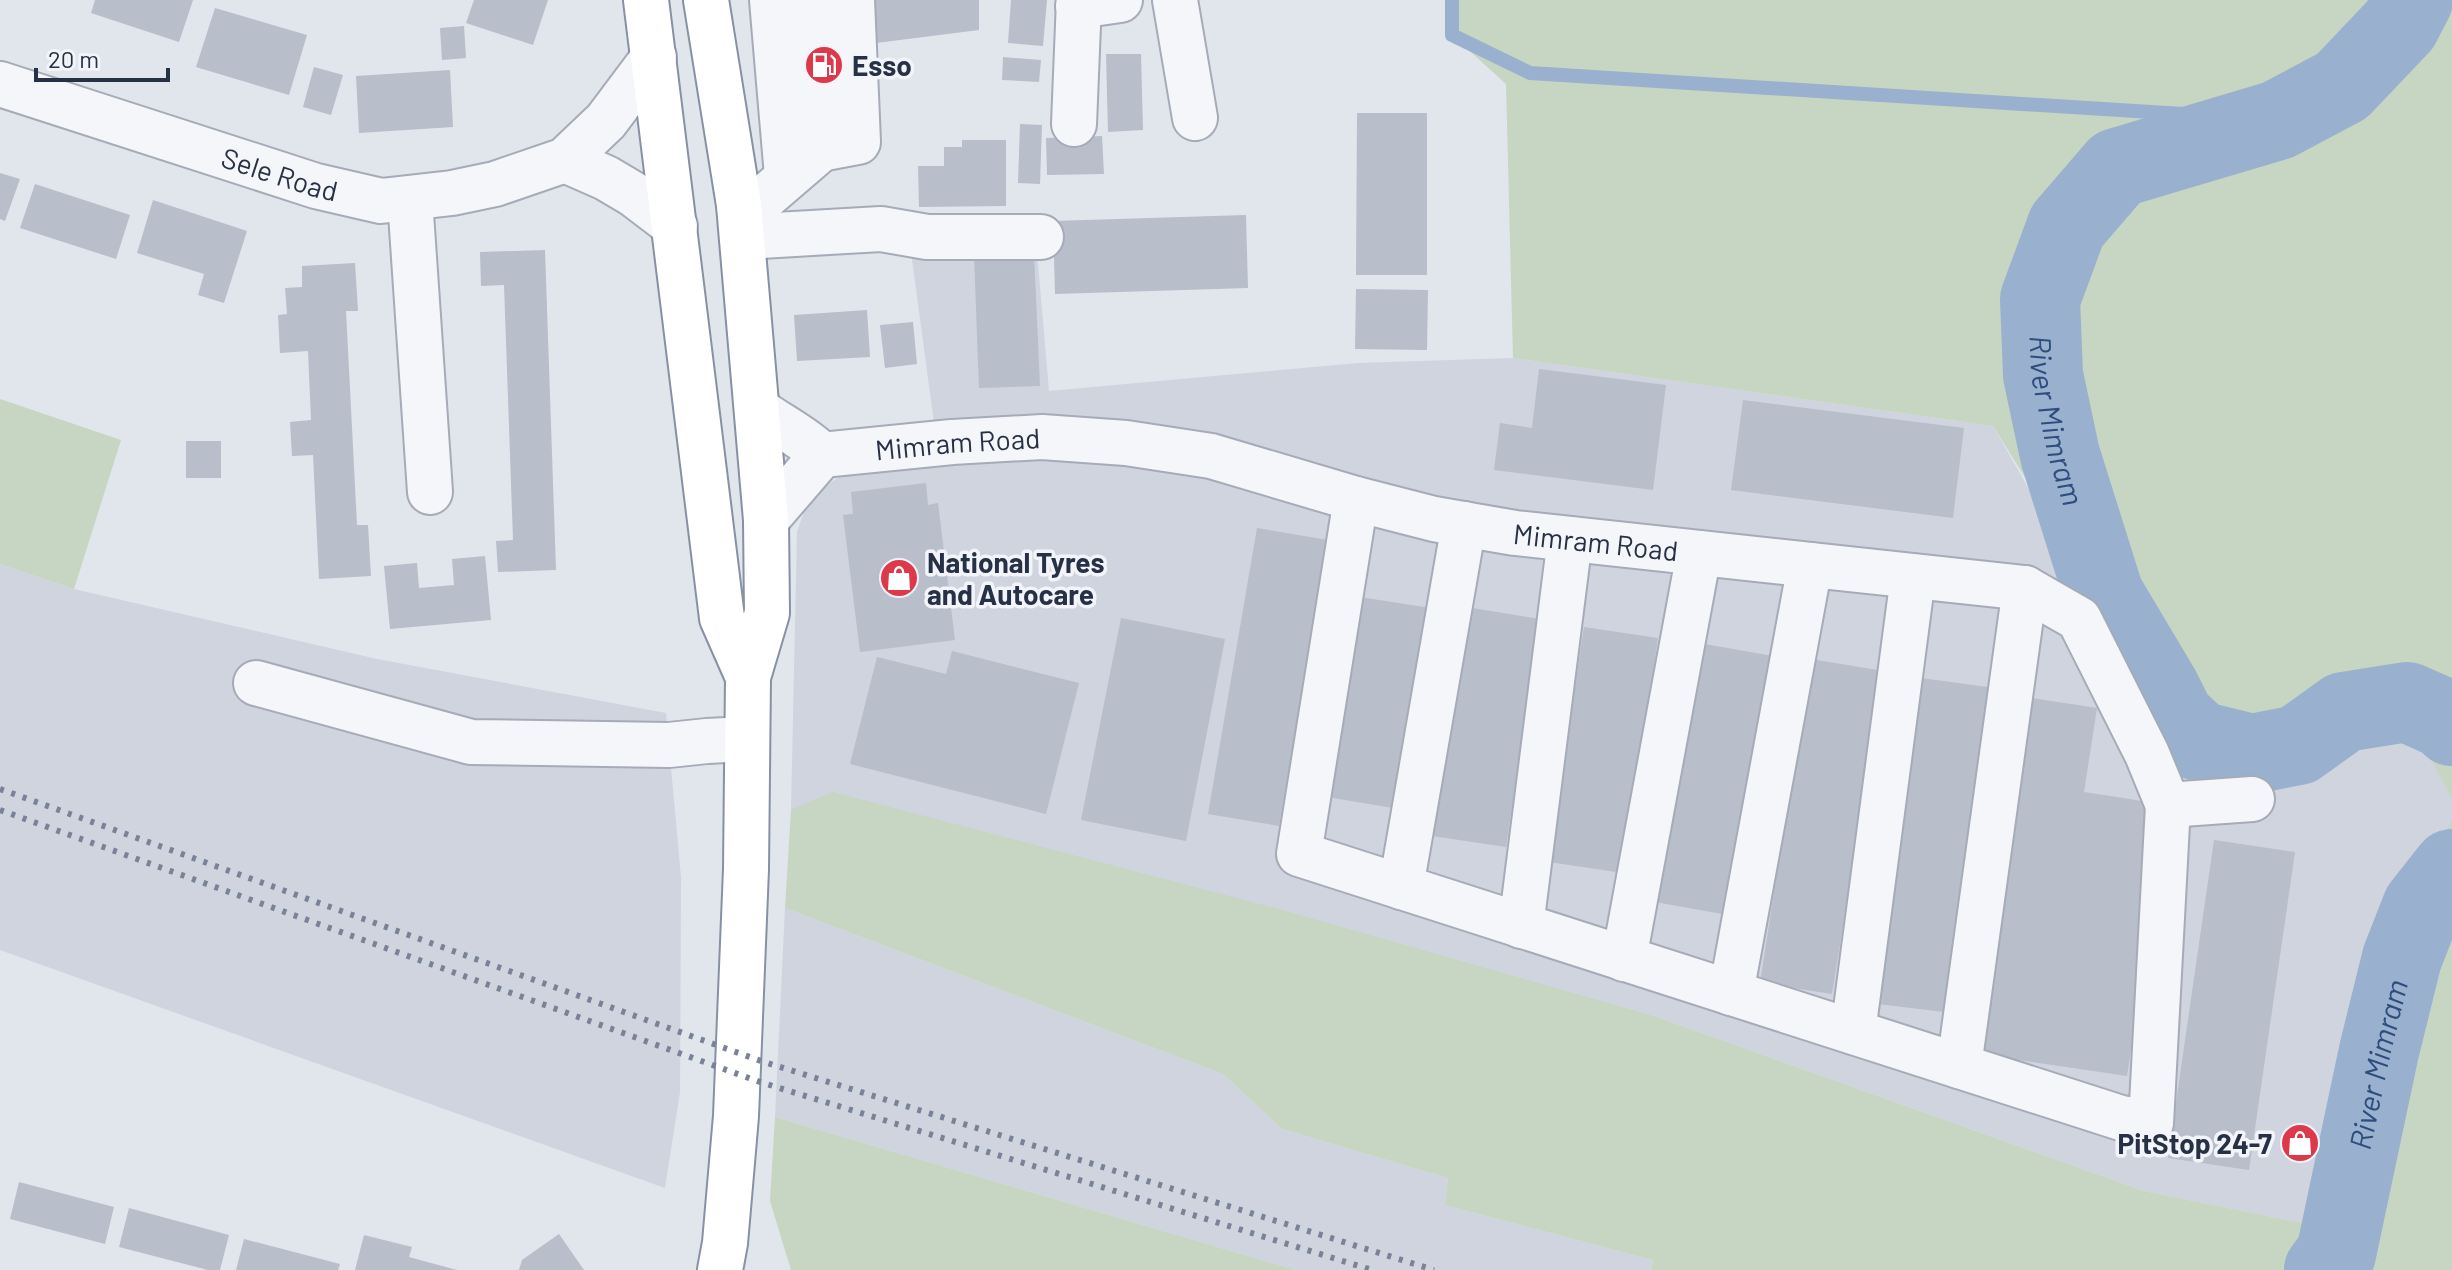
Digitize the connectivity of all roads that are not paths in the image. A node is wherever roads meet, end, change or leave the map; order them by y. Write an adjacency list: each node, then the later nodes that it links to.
1 (646, 0): 8 (highway)
2 (706, 0): 16 (highway)
3 (772, 0): 14 (street)
4 (813, 0): 12 (street)
5 (852, 0): 12 (street)
6 (1175, 0): 10 (street)
7 (1093, 2): 11 (street)
8 (654, 57): 13 (street, Sele Road); 17 (highway)
9 (0, 84): 15 (street, Sele Road)
10 (1195, 118)
11 (1074, 124)
12 (821, 149): 14 (street)
13 (565, 160): 15 (street, Sele Road); 17 (street)
14 (787, 176): 16 (street)
15 (410, 199): 21 (street)
16 (740, 221): 18 (street); 19 (highway)
17 (675, 226): 30 (highway)
18 (1041, 237)
19 (757, 409): 20 (street); 23 (highway)
20 (822, 455): 22 (street, Mimram Road); 23 (street)
21 (430, 492)
22 (1356, 499): 24 (street, Mimram Road); 35 (street)
23 (766, 520): 30 (highway)
24 (1464, 524): 25 (street, Mimram Road); 35 (street)
25 (1570, 539): 26 (street, Mimram Road); 36 (street)
26 (1699, 553): 27 (street, Mimram Road); 37 (street)
27 (1810, 565): 28 (street, Mimram Road); 38 (street)
28 (1913, 577): 29 (street, Mimram Road); 39 (street)
29 (2025, 588): 34 (street, Mimram Road); 40 (street)
30 (748, 677): 32 (highway)
31 (256, 683): 32 (street)
32 (747, 739): 41 (highway)
33 (2252, 799): 34 (street)
34 (2168, 805): 40 (street)
35 (1401, 887): 36 (street)
36 (1521, 926): 37 (street)
37 (1624, 959): 38 (street)
38 (1731, 993): 39 (street)
39 (1853, 1032): 40 (street)
40 (1959, 1066)
41 (730, 1261)

